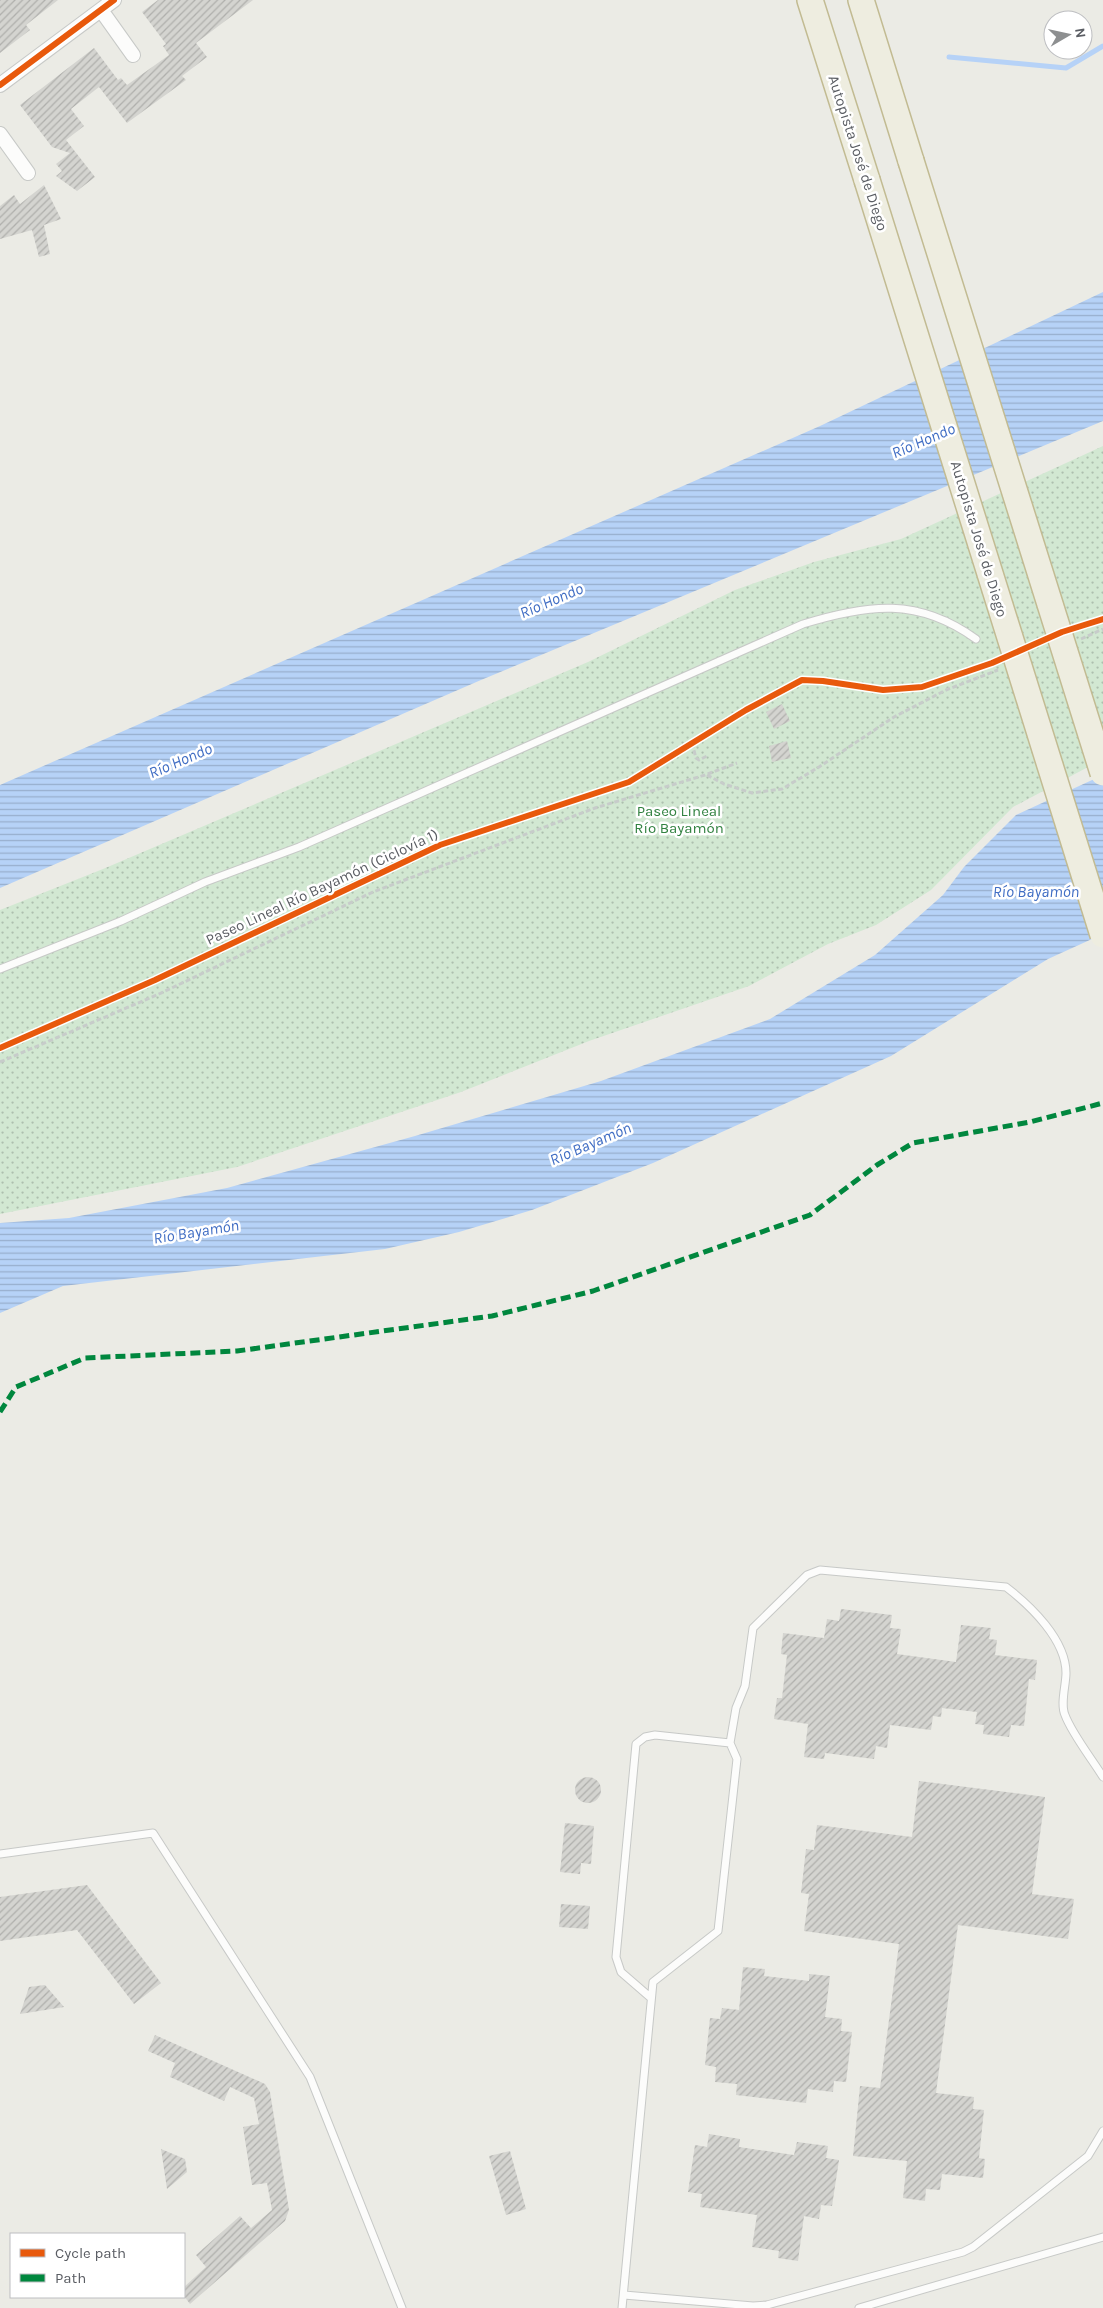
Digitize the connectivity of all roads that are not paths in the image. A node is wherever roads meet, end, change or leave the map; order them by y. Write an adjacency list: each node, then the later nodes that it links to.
1 (114, 0): 5 (street)
2 (810, 0): 10 (highway, Autopista José de Diego)
3 (825, 0): 10 (highway)
4 (861, 0): 12 (highway, bridge)
5 (101, 10): 6 (street); 7 (street)
6 (133, 56)
7 (0, 85)
8 (0, 134): 9 (street)
9 (28, 173)
10 (866, 175): 13 (highway, Autopista José de Diego, bridge)
11 (976, 639): 14 (lane)
12 (1103, 773)
13 (1103, 935)
14 (0, 969)
15 (730, 1743): 16 (lane); 18 (lane); 18 (lane)
16 (1103, 1777)
17 (0, 1854): 22 (lane)
18 (651, 1998): 21 (lane)
19 (1103, 2131): 21 (lane)
20 (1103, 2237): 24 (lane)
21 (624, 2295): 23 (lane)
22 (402, 2308)
23 (622, 2308)
24 (859, 2308)

